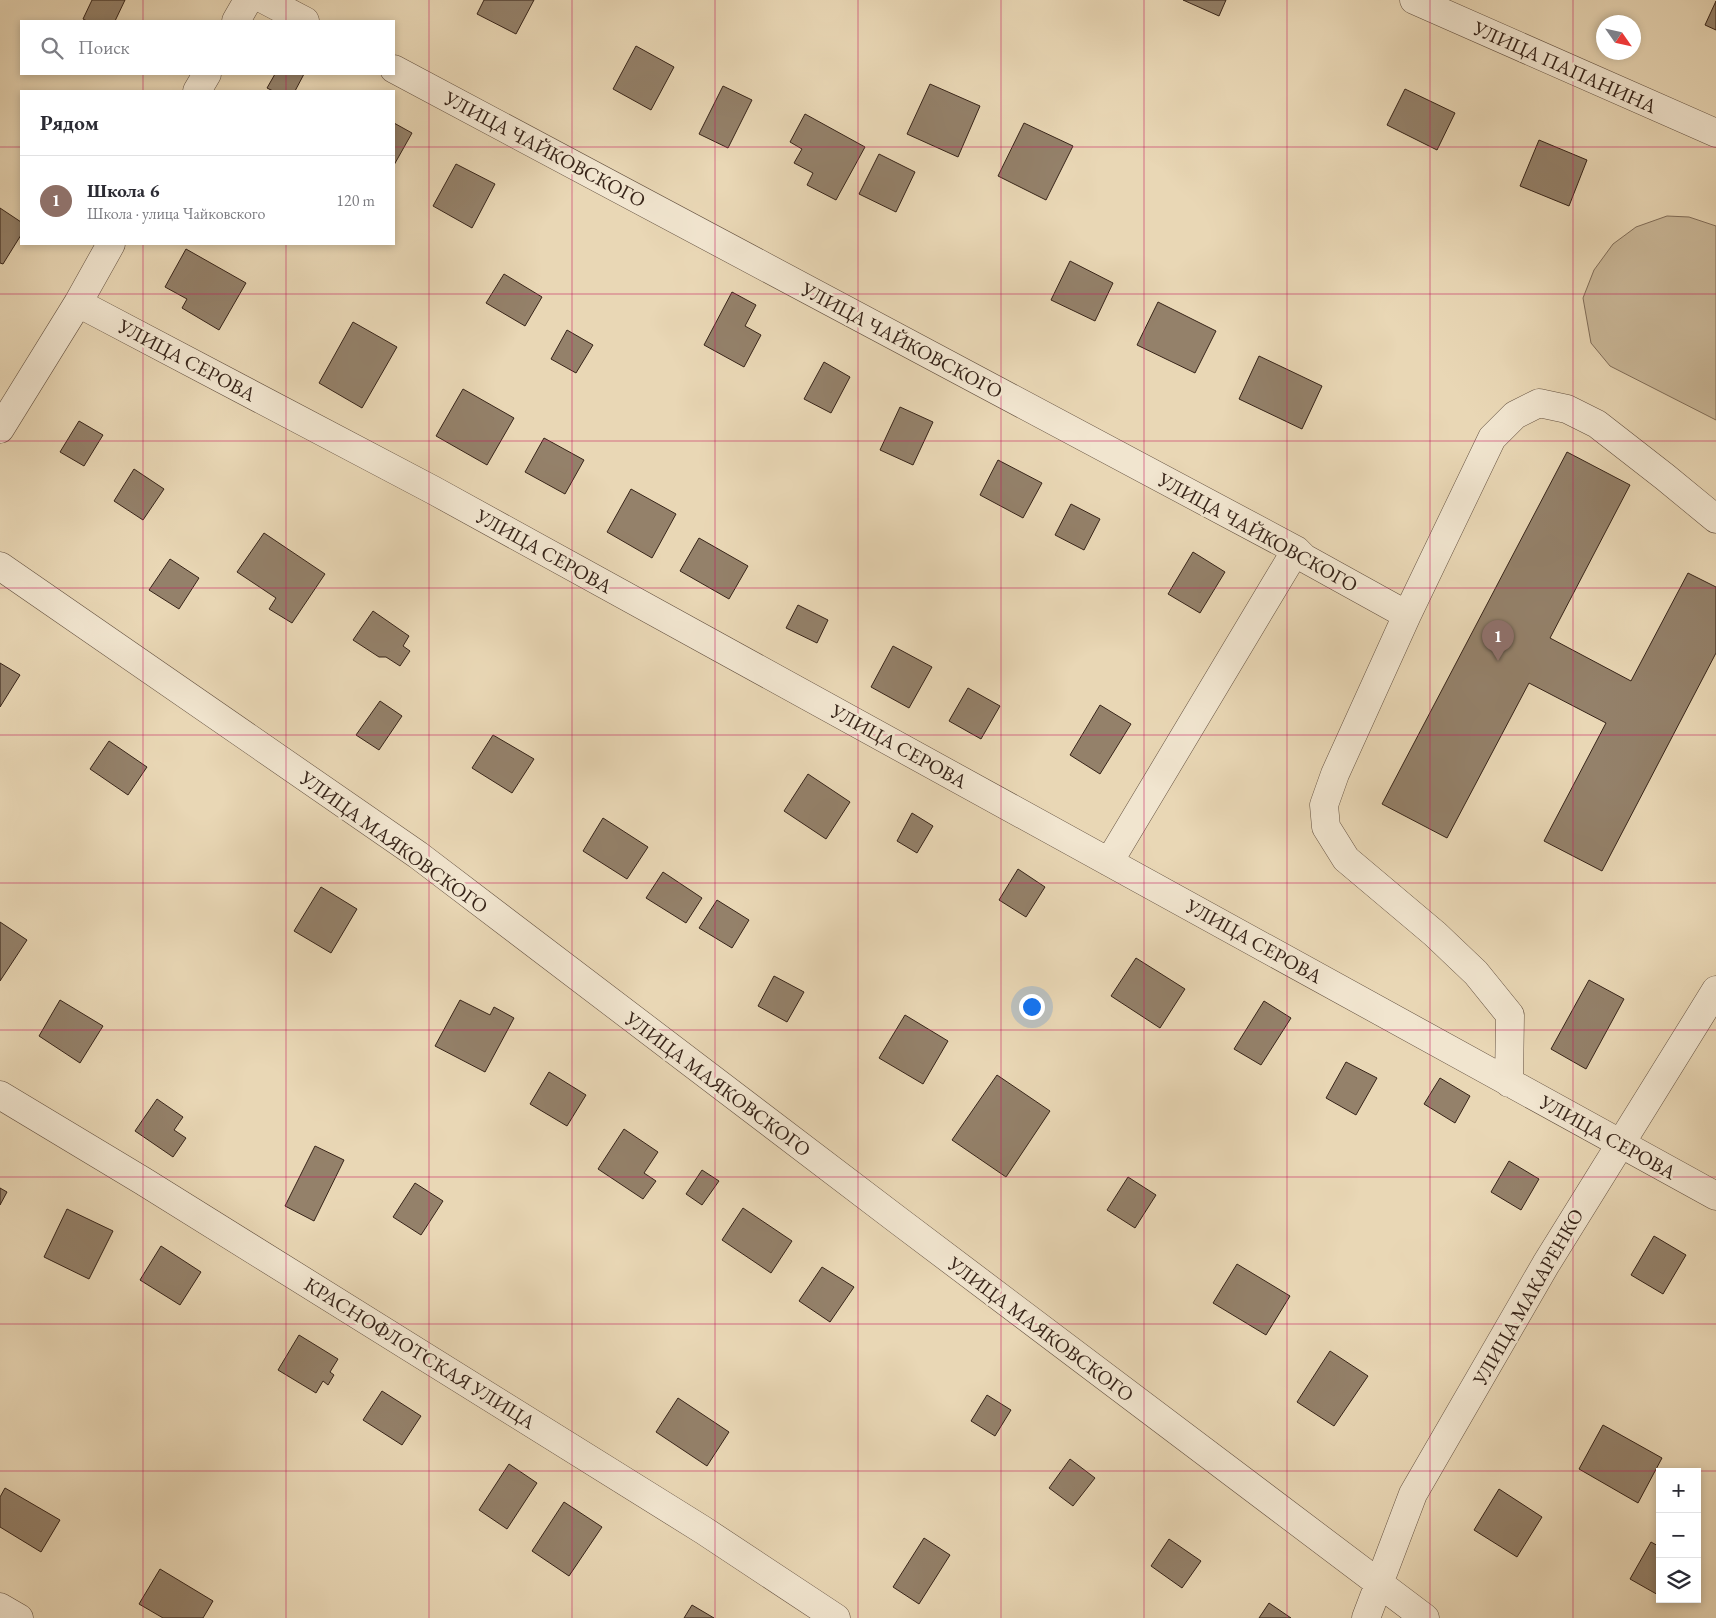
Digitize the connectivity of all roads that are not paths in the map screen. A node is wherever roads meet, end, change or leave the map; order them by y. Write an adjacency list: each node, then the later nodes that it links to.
1 (248, 0): 4 (street)
2 (265, 0): 5 (street)
3 (1414, 0): 9 (street, УЛИЦА ПАПАНИНА)
4 (237, 20)
5 (303, 20)
6 (395, 70): 14 (street, УЛИЦА ЧАЙКОВСКОГО)
7 (205, 75): 8 (street)
8 (198, 90)
9 (1716, 133)
10 (110, 245): 11 (street)
11 (78, 303): 12 (street); 17 (street, УЛИЦА СЕРОВА)
12 (0, 428)
13 (1716, 519): 16 (street)
14 (1296, 550): 16 (street, УЛИЦА ЧАЙКОВСКОГО); 17 (street)
15 (0, 566): 23 (street, УЛИЦА МАЯКОВСКОГО)
16 (1407, 615): 19 (street)
17 (1109, 862): 19 (street, УЛИЦА СЕРОВА)
18 (1716, 990): 21 (street, УЛИЦА МАКАРЕНКО)
19 (1509, 1082): 21 (street, УЛИЦА СЕРОВА)
20 (0, 1095): 26 (street, КРАСНОФЛОТСКАЯ УЛИЦА)
21 (1619, 1144): 22 (street, УЛИЦА СЕРОВА); 23 (street, УЛИЦА МАКАРЕНКО)
22 (1716, 1196)
23 (1379, 1585): 27 (street, УЛИЦА МАКАРЕНКО); 28 (street, УЛИЦА МАЯКОВСКОГО)
24 (0, 1607): 25 (street)
25 (19, 1618)
26 (836, 1618)
27 (1366, 1618)
28 (1425, 1618)

